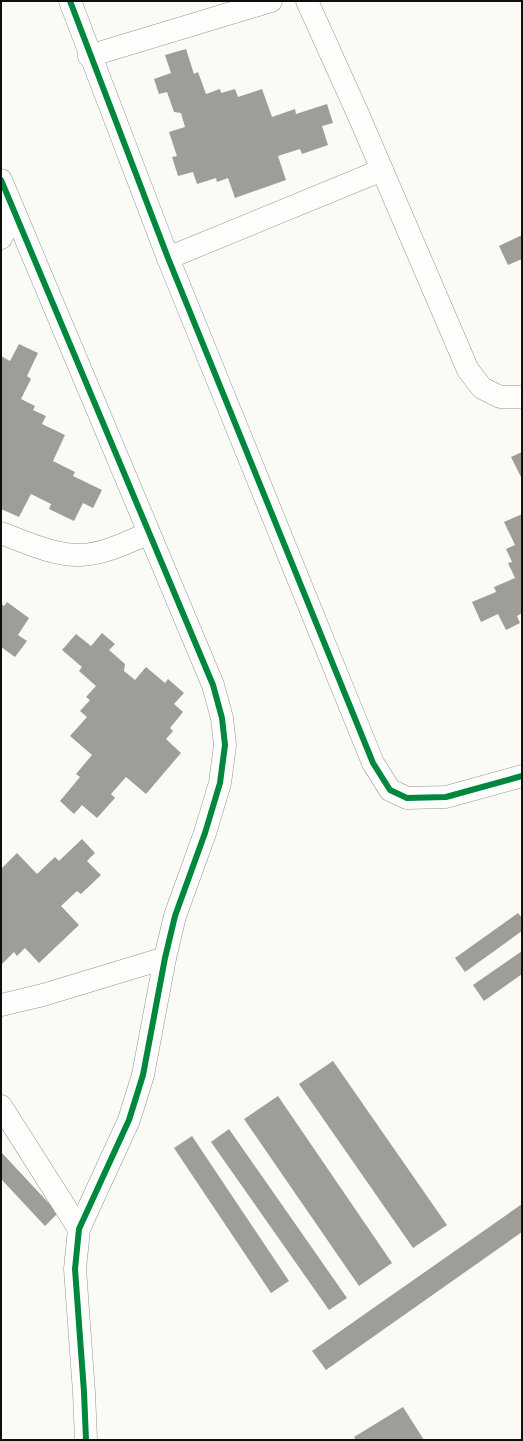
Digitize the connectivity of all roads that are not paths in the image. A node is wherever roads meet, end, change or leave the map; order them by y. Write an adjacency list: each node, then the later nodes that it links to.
1 (70, 1): 4 (street)
2 (271, 1): 4 (street)
3 (307, 1): 5 (street)
4 (89, 56): 9 (street)
5 (382, 170): 9 (street); 10 (street)
6 (1, 180): 7 (street)
7 (14, 212): 8 (street); 12 (street)
8 (1, 238)
9 (168, 258): 13 (street)
10 (522, 397)
11 (1, 533): 12 (street)
12 (149, 533): 14 (street)
13 (522, 776)
14 (165, 958): 15 (street); 17 (street)
15 (1, 1005)
16 (1, 1106): 17 (street)
17 (79, 1229): 18 (street)
18 (86, 1440)

